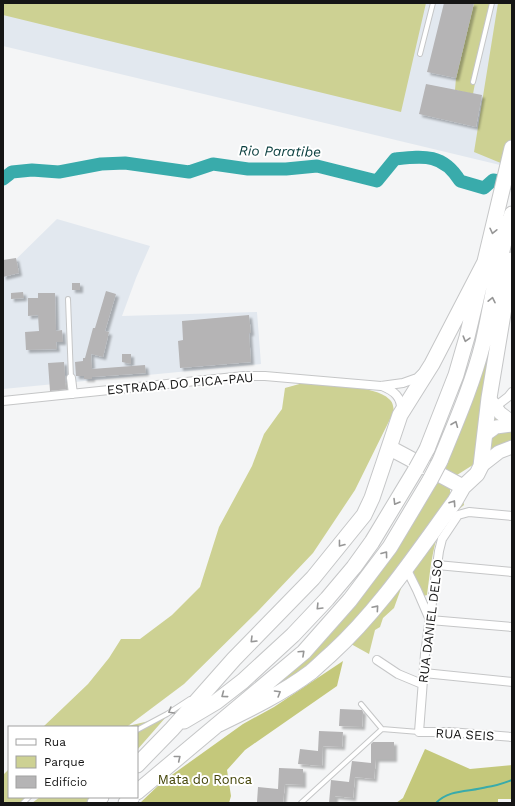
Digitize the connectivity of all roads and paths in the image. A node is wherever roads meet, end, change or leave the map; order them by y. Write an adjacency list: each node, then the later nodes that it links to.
1 (433, 3): 3 (lane)
2 (492, 3): 4 (lane)
3 (420, 54)
4 (473, 82)
5 (512, 148): 7 (highway, one-way to 7)
6 (512, 214): 36 (highway, one-way to 6, bridge)
7 (486, 260): 10 (highway); 38 (highway, one-way to 38, bridge)
8 (512, 260): 16 (highway)
9 (68, 299): 11 (lane)
10 (432, 364): 12 (street, ESTRADA DO PICA-PAU); 17 (highway)
11 (71, 378): 14 (street)
12 (381, 386): 14 (street, ESTRADA DO PICA-PAU); 17 (street, ESTRADA DO PICA-PAU)
13 (512, 392): 16 (street)
14 (73, 394): 15 (street, ESTRADA DO PICA-PAU)
15 (3, 401)
16 (492, 402): 18 (main road); 19 (highway)
17 (400, 415): 21 (highway)
18 (512, 423): 19 (main road)
19 (485, 435): 22 (highway)
20 (512, 447): 22 (main road)
21 (390, 448): 23 (highway); 32 (highway, one-way to 32)
22 (481, 466): 23 (highway)
23 (463, 487): 26 (highway, one-way to 23)
24 (512, 516): 25 (street, RUA DANIEL DELSO)
25 (437, 566): 27 (street); 28 (street, RUA DANIEL DELSO)
26 (406, 568): 28 (street); 36 (highway, one-way to 26)
27 (512, 572)
28 (430, 620): 29 (street); 31 (street, RUA DANIEL DELSO)
29 (512, 627)
30 (377, 660): 34 (street)
31 (424, 672): 33 (street); 34 (street, RUA DANIEL DELSO)
32 (214, 681): 37 (lane, one-way to 37); 38 (highway)
33 (512, 682)
34 (422, 684): 40 (street, RUA DANIEL DELSO)
35 (361, 704): 39 (lane)
36 (219, 724): 43 (highway, one-way to 36)
37 (138, 729)
38 (172, 729): 42 (highway)
39 (382, 729): 40 (lane); 44 (lane)
40 (419, 732): 41 (street, RUA SEIS)
41 (512, 737)
42 (138, 764)
43 (138, 791)
44 (301, 803)

